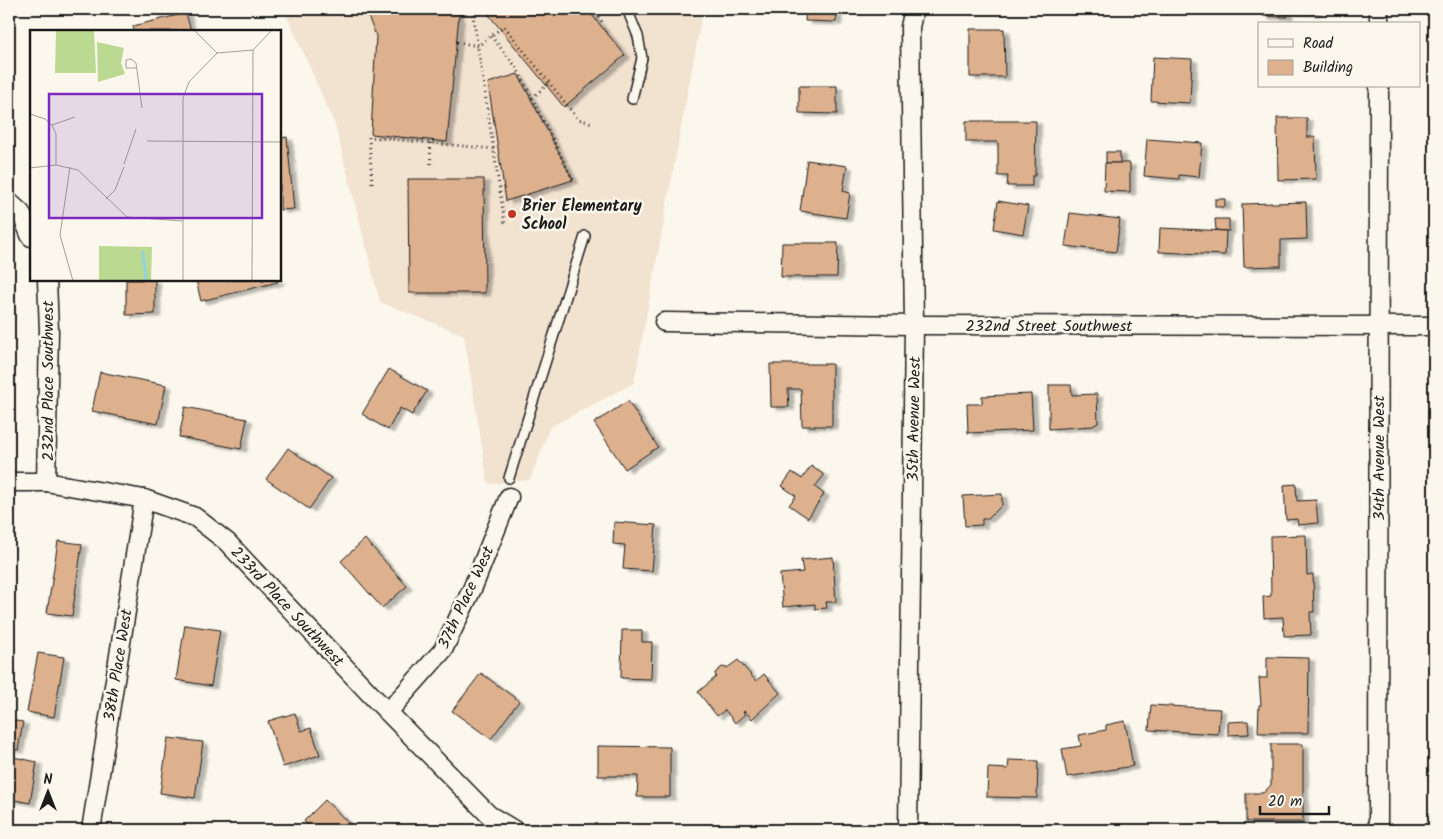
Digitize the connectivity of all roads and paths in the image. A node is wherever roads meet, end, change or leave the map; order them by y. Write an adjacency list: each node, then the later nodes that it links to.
1 (472, 9): 10 (path)
2 (592, 9): 7 (path)
3 (627, 9): 14 (lane)
4 (914, 9): 27 (street, 35th Avenue West)
5 (1378, 9): 6 (street)
6 (1378, 22)
7 (603, 23)
8 (491, 36): 10 (path); 11 (path); 13 (path)
9 (456, 42): 10 (path)
10 (478, 46): 17 (path)
11 (549, 83): 13 (path); 15 (path)
12 (1378, 88): 28 (street, 34th Avenue West)
13 (532, 98): 19 (path)
14 (632, 99)
15 (592, 123)
16 (430, 143): 17 (path); 18 (path); 20 (path)
17 (494, 149): 22 (path)
18 (430, 168)
19 (573, 180)
20 (372, 183)
21 (20, 208): 23 (street)
22 (505, 224)
23 (30, 234)
24 (585, 236): 30 (lane)
25 (47, 281): 32 (street, 232nd Place Southwest)
26 (664, 322): 27 (street, 232nd Street Southwest)
27 (914, 326): 28 (street, 232nd Street Southwest); 38 (street, 35th Avenue West)
28 (1378, 326): 29 (street, 232nd Street Southwest); 39 (street, 34th Avenue West)
29 (1434, 326)
30 (509, 478)
31 (9, 482): 32 (street, 233rd Place Southwest)
32 (46, 482): 34 (street, 233rd Place Southwest)
33 (509, 497): 35 (street, 37th Place West)
34 (144, 499): 35 (street, 233rd Place Southwest); 36 (street, 38th Place West)
35 (388, 712): 37 (street, 233rd Place Southwest)
36 (91, 830)
37 (514, 830)
38 (908, 830)
39 (1378, 830)

